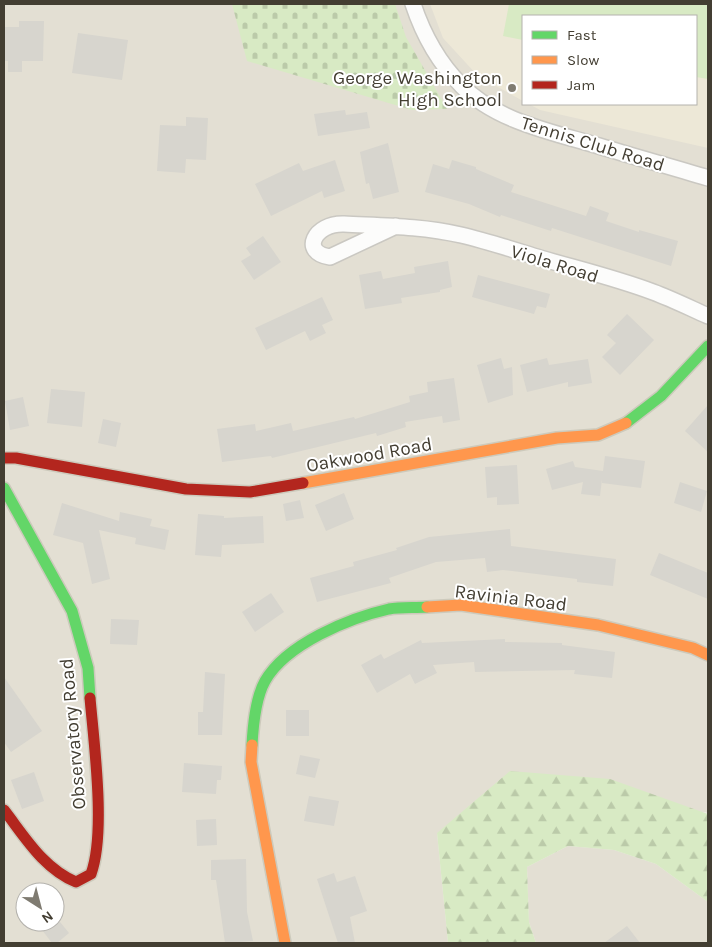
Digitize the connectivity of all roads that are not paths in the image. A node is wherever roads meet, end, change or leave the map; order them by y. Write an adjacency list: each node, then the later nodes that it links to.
1 (413, 4): 2 (street, Tennis Club Road)
2 (708, 178)
3 (396, 226): 3 (street, Viola Road); 4 (street, Viola Road)
4 (708, 316)
5 (708, 346): 6 (street, Oakwood Road)
6 (4, 458)
7 (4, 488): 9 (street, Observatory Road)
8 (708, 655): 10 (street, Ravinia Road)
9 (4, 810)
10 (285, 943)

